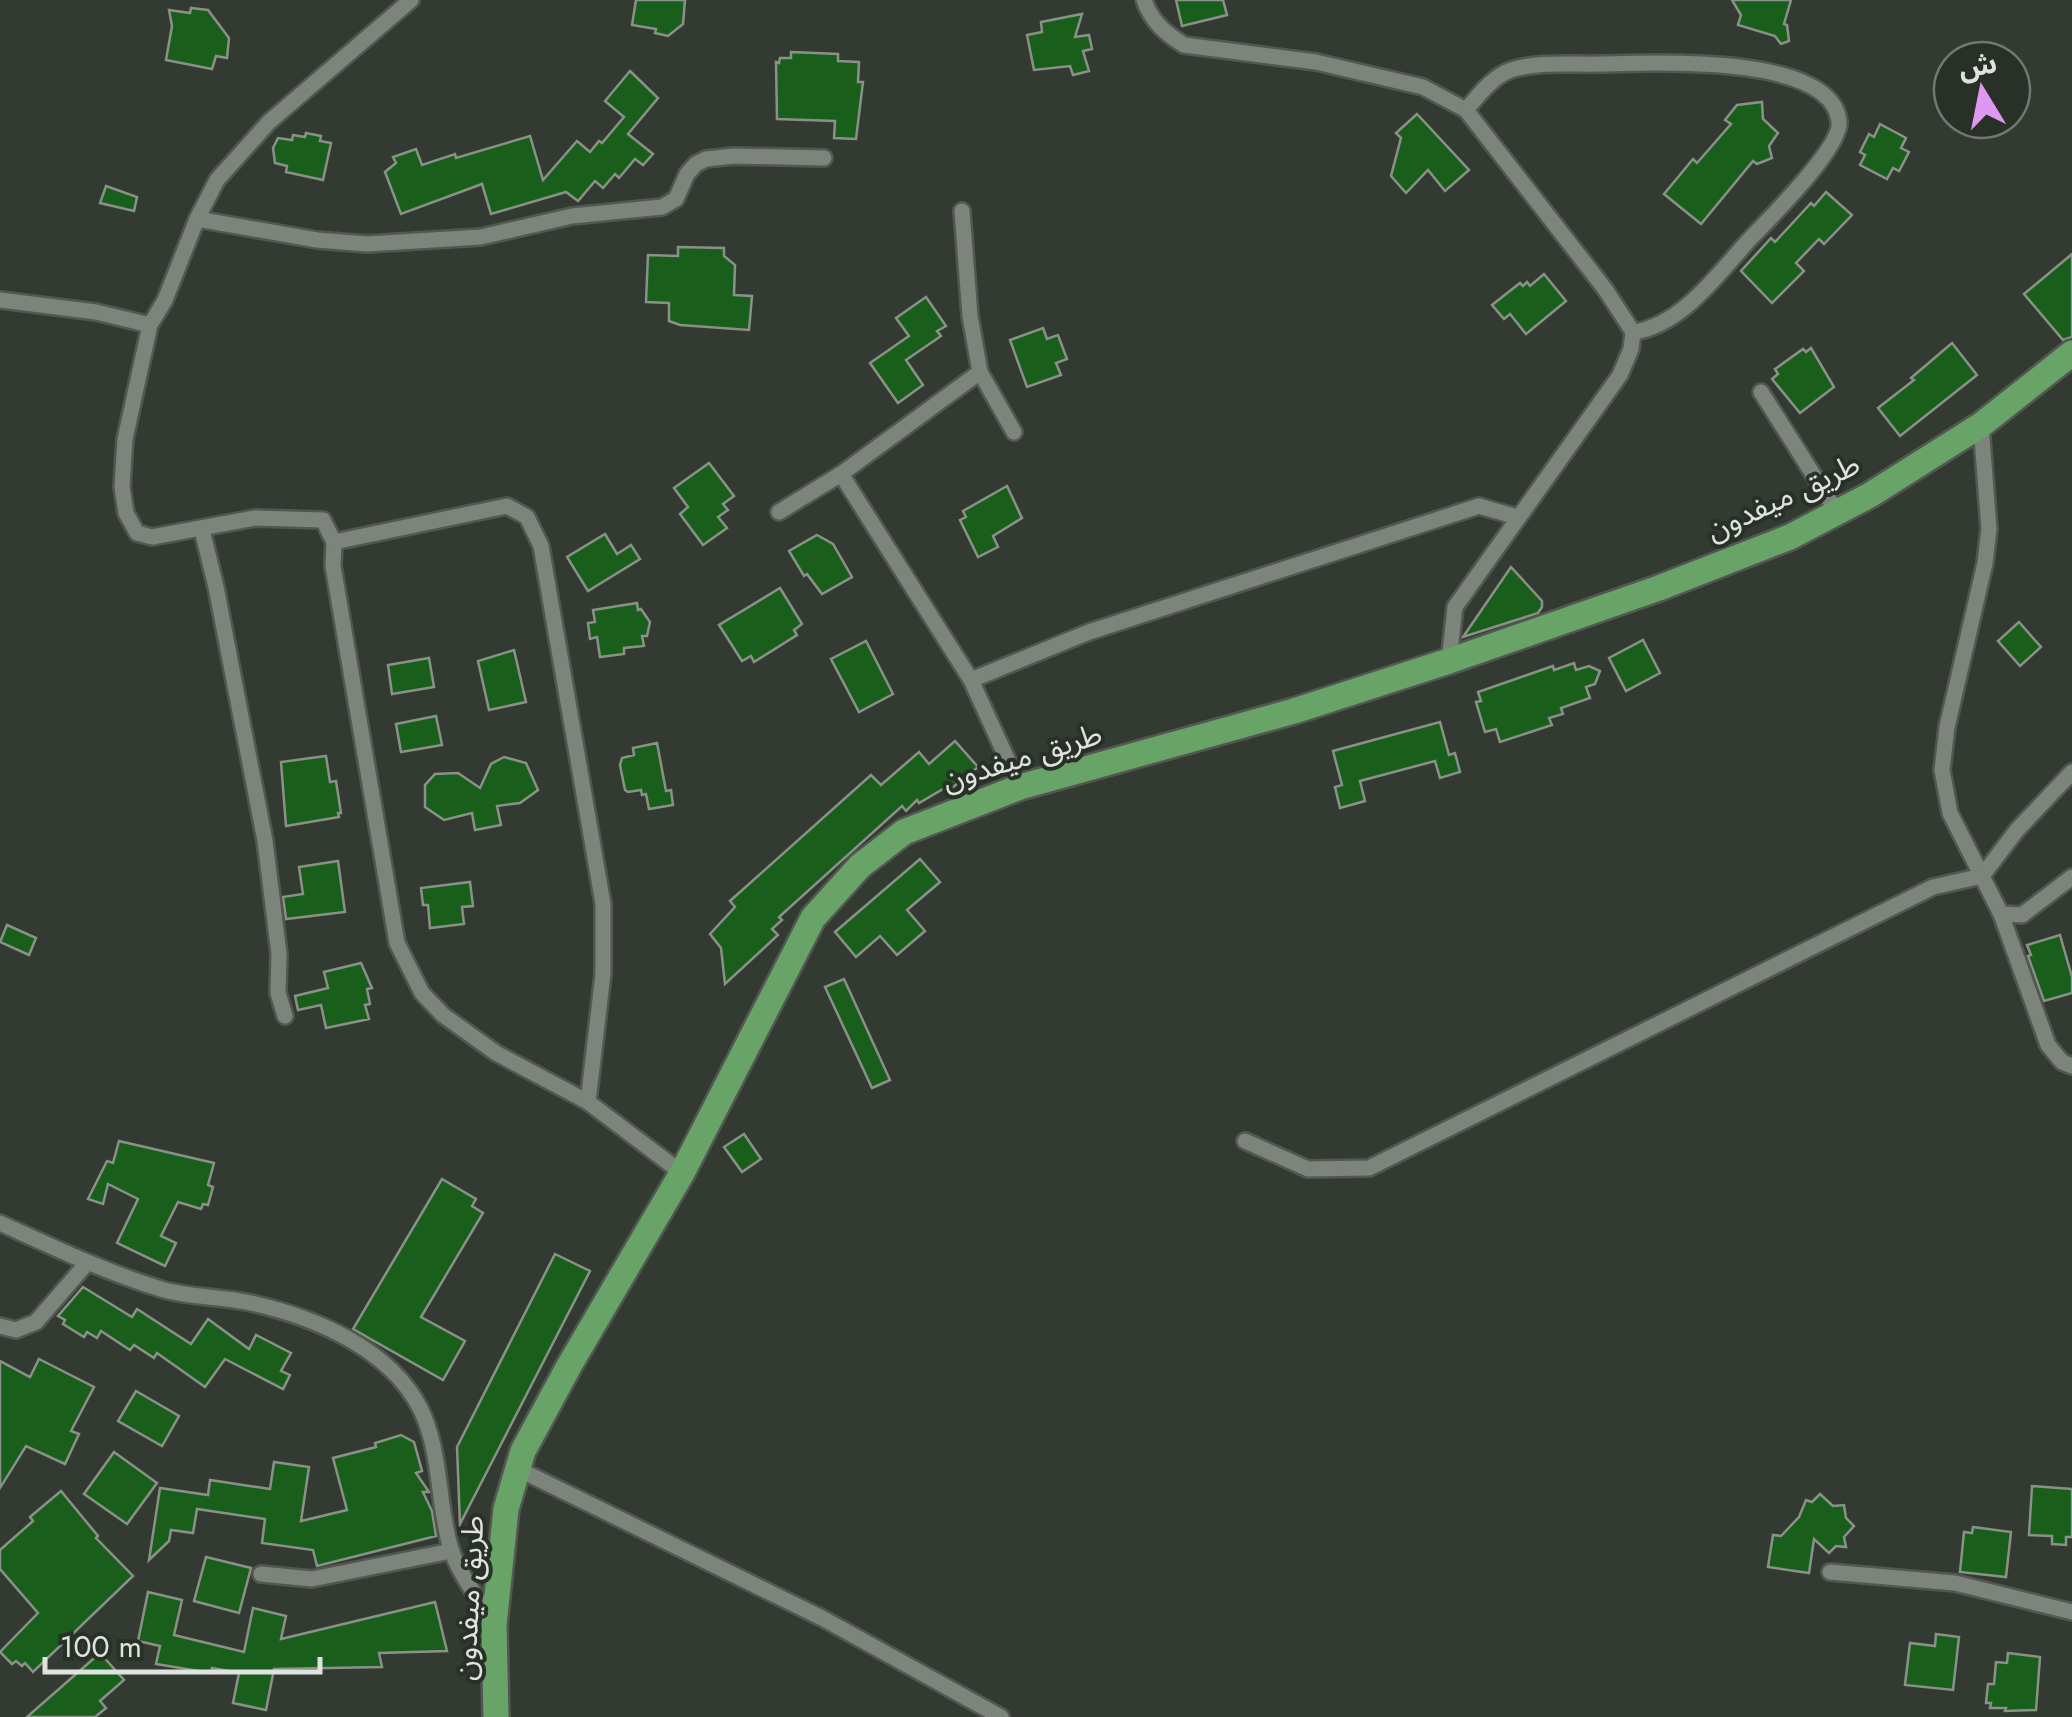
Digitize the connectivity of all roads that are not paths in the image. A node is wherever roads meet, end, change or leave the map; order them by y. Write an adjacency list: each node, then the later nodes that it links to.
1 (410, 0): 6 (street)
2 (1144, 0): 3 (street)
3 (1466, 110): 9 (street); 9 (street)
4 (824, 158): 6 (street)
5 (962, 210): 11 (street)
6 (197, 219): 8 (street)
7 (0, 300): 8 (street)
8 (150, 325): 19 (street)
9 (1632, 332): 18 (street)
10 (2072, 353): 13 (main road, طريق ميفدون)
11 (980, 372): 14 (street); 15 (street)
12 (1761, 392): 17 (street)
13 (1981, 425): 17 (main road, طريق ميفدون); 25 (street)
14 (1014, 432)
15 (841, 474): 16 (street); 22 (street)
16 (779, 512)
17 (1837, 512): 21 (main road, طريق ميفدون)
18 (1517, 518): 21 (street); 22 (street)
19 (202, 530): 20 (street); 28 (street)
20 (334, 542): 30 (street); 30 (street)
21 (1449, 661): 24 (main road, طريق ميفدون)
22 (971, 680): 24 (street)
23 (2072, 772): 25 (street)
24 (1020, 787): 32 (main road, طريق ميفدون)
25 (1982, 876): 27 (street); 31 (street)
26 (2072, 877): 27 (street)
27 (2001, 914): 29 (street)
28 (284, 1016)
29 (2072, 1066)
30 (588, 1102): 32 (street)
31 (1244, 1141)
32 (682, 1173): 36 (main road, طريق ميفدون)
33 (0, 1223): 34 (street)
34 (86, 1263): 35 (street); 37 (street)
35 (0, 1326)
36 (518, 1469): 41 (main road, طريق ميفدون); 43 (street)
37 (452, 1550): 39 (street); 41 (street)
38 (1830, 1572): 40 (street)
39 (261, 1574)
40 (2072, 1612)
41 (494, 1625): 42 (main road, طريق ميفدون)
42 (496, 1717)
43 (1001, 1717)

